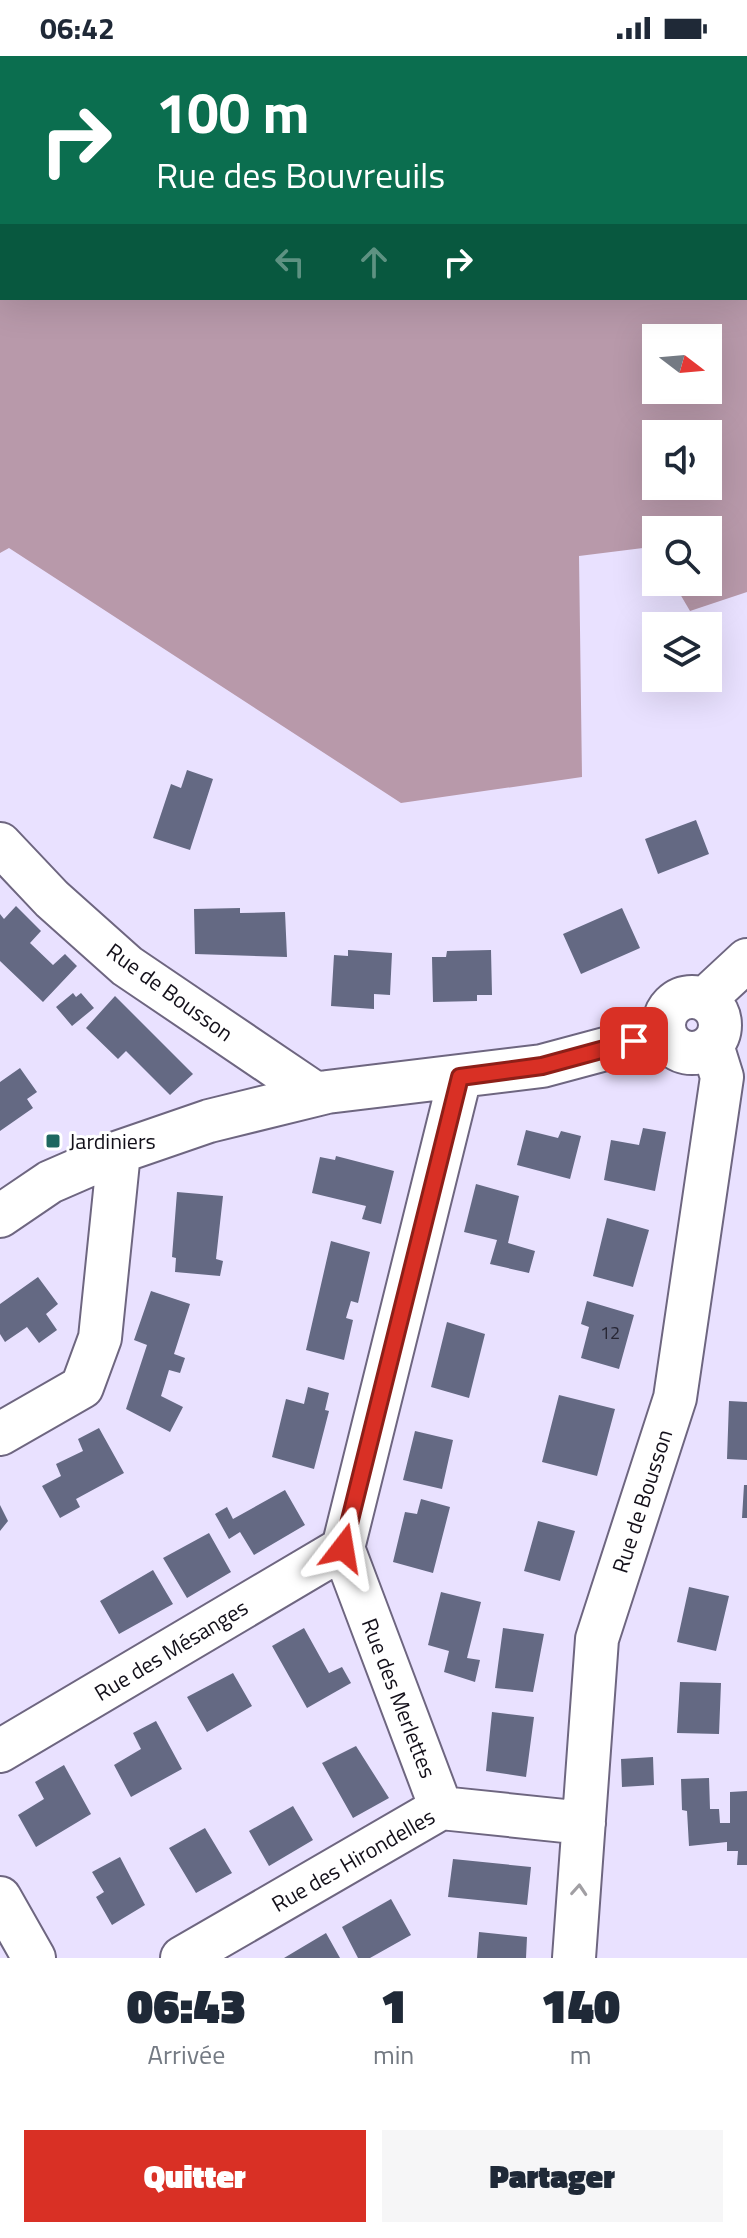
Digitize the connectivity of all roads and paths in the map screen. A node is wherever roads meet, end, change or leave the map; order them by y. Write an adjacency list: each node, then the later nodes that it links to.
1 (0, 844): 5 (street, Rue de Bousson)
2 (747, 960): 3 (street)
3 (721, 1027): 4 (street); 12 (street, Rue de Bousson)
4 (460, 1077): 5 (street); 9 (street)
5 (316, 1094): 6 (street)
6 (119, 1152): 7 (street); 8 (street)
7 (0, 1216)
8 (0, 1434)
9 (343, 1548): 10 (street, Rue des Mésanges); 11 (street, Rue des Merlettes)
10 (0, 1751)
11 (441, 1808): 12 (street, Rue des Hirondelles); 15 (street, Rue des Hirondelles)
12 (584, 1823): 16 (street, Rue de Bousson, one-way to 12)
13 (0, 1898): 14 (street)
14 (34, 1958)
15 (182, 1958)
16 (574, 1958)

